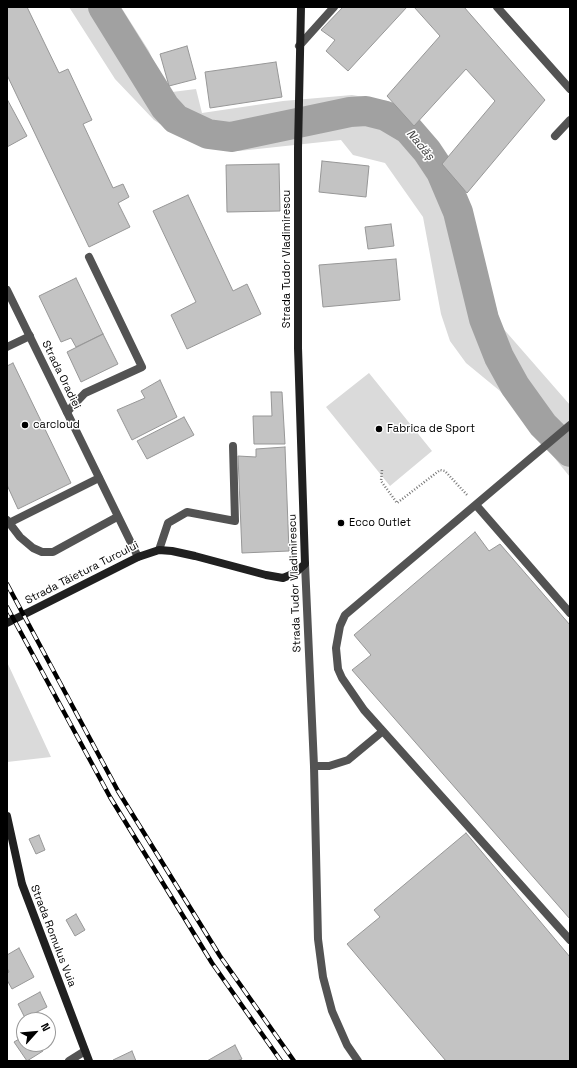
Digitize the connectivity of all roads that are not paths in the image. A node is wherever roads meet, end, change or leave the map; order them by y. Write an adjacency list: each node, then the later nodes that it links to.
1 (301, 7): 4 (main road, Strada Tudor Vladimirescu)
2 (334, 7): 4 (street)
3 (497, 7): 5 (street)
4 (299, 46): 21 (main road, Strada Tudor Vladimirescu)
5 (570, 89)
6 (570, 120): 7 (street)
7 (555, 136)
8 (89, 257): 12 (street)
9 (7, 290): 10 (street, Strada Oradiei)
10 (30, 336): 11 (street); 12 (street, Strada Oradiei)
11 (7, 348)
12 (67, 412): 15 (street, Strada Oradiei)
13 (570, 425): 16 (street)
14 (233, 446): 19 (street)
15 (99, 478): 17 (street, Strada Oradiei); 18 (street)
16 (476, 505): 22 (street); 24 (street)
17 (117, 517): 18 (street); 20 (street, Strada Oradiei)
18 (8, 521)
19 (159, 550): 20 (main road, Strada Tăietura Turcului); 21 (main road, Strada Tăietura Turcului)
20 (138, 557): 23 (main road, Strada Tăietura Turcului)
21 (305, 564): 25 (street, Strada Tudor Vladimirescu)
22 (570, 613)
23 (7, 623)
24 (383, 731): 25 (street); 27 (street)
25 (314, 766): 31 (street, Strada Tudor Vladimirescu)
26 (7, 822): 28 (main road, Strada Romulus Vuia)
27 (570, 940)
28 (85, 1051): 29 (street); 30 (main road, Strada Romulus Vuia)
29 (69, 1061)
30 (89, 1061)
31 (358, 1061)

